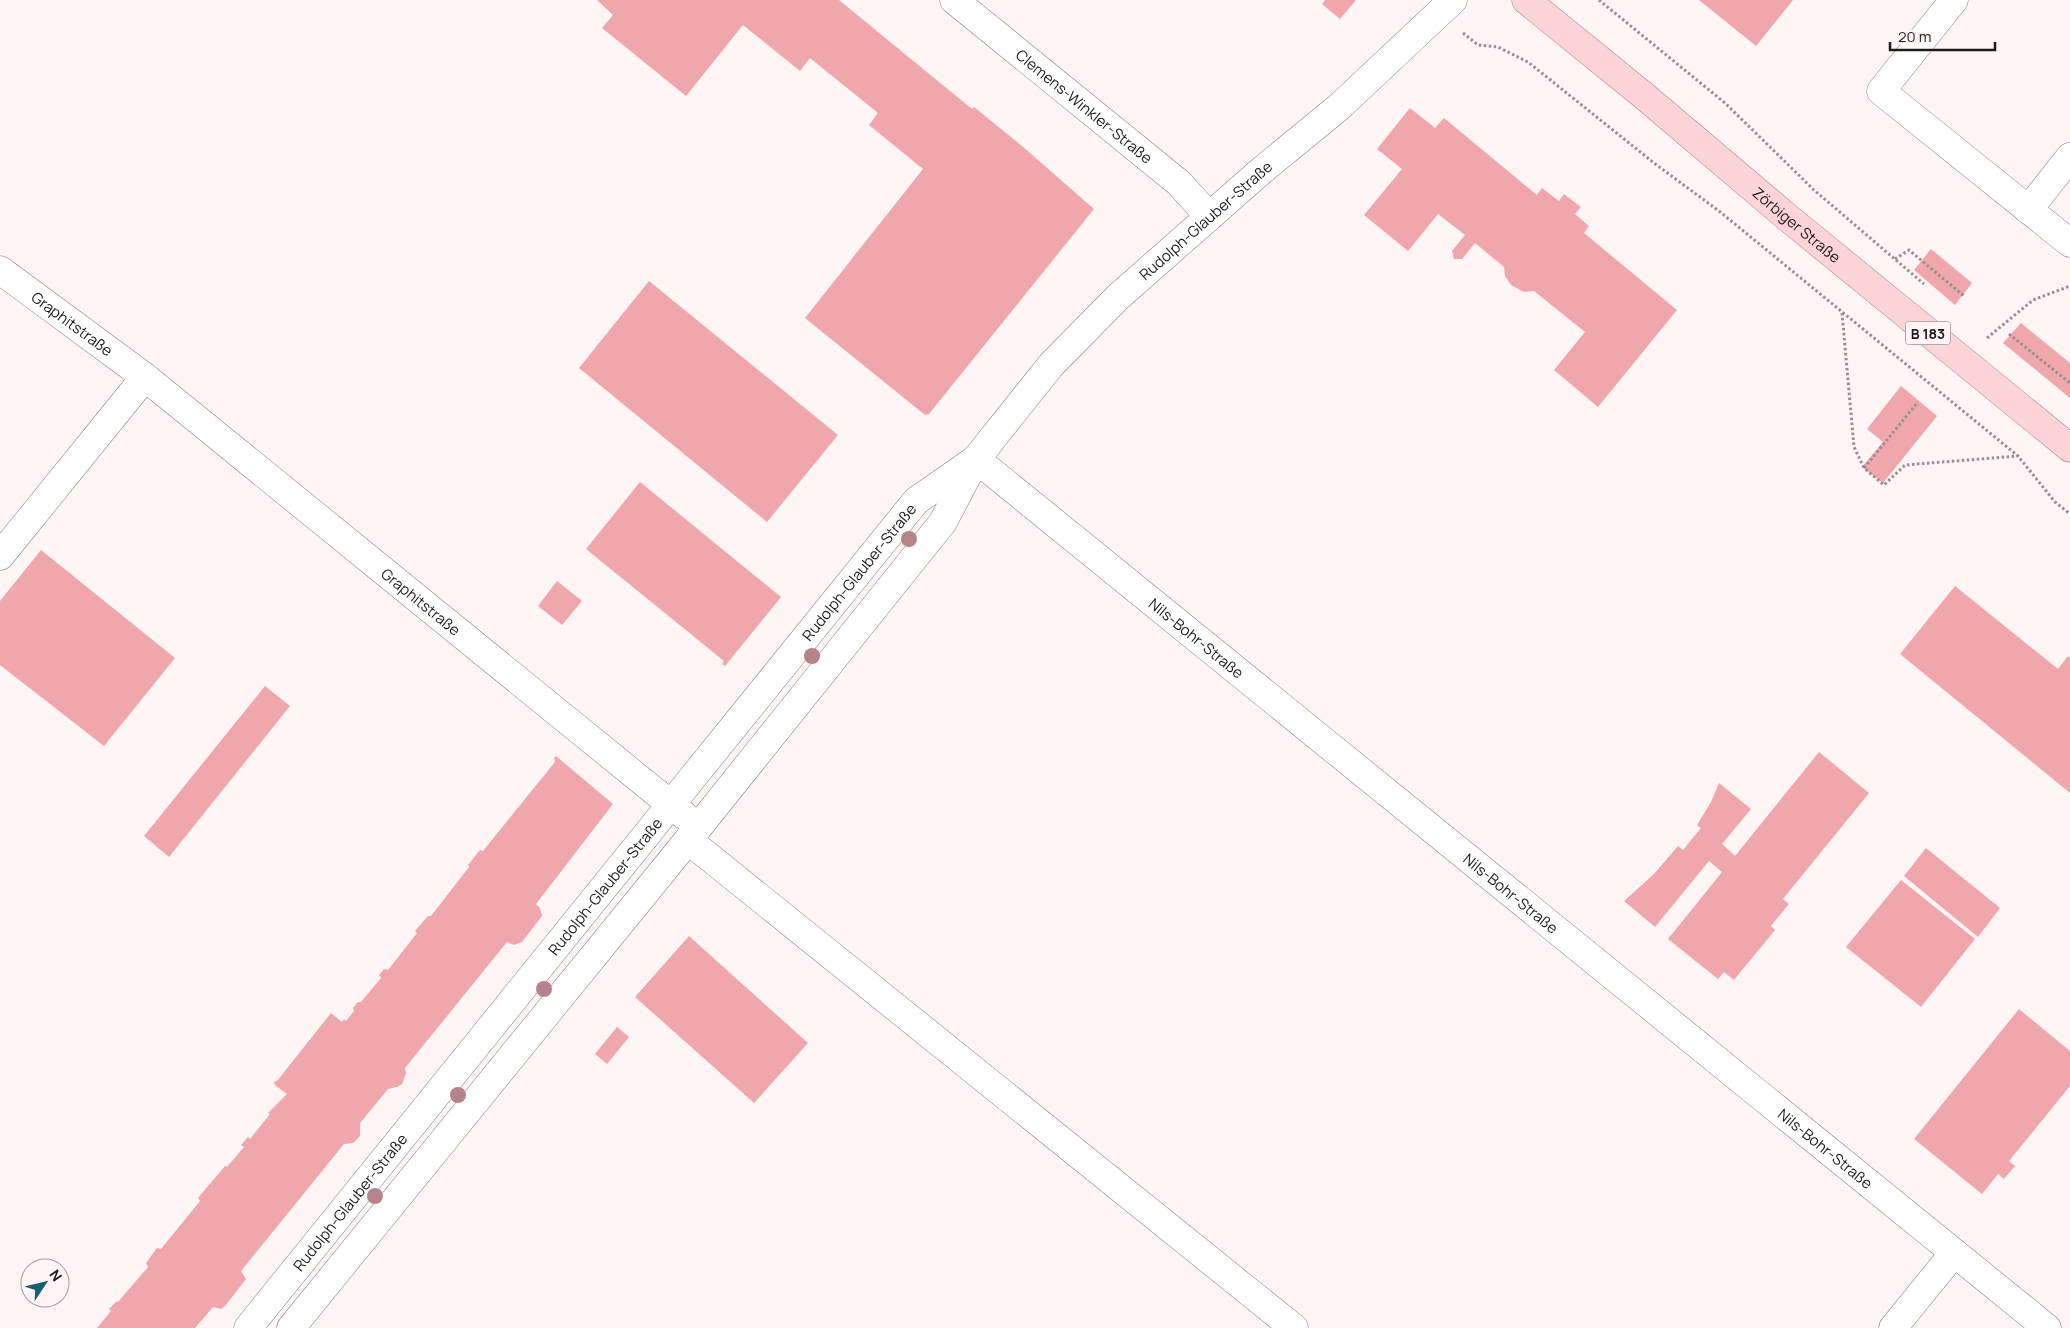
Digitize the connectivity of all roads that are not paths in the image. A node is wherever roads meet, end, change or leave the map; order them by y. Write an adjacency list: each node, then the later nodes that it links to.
1 (954, 0): 7 (street, Clemens-Winkler-Straße)
2 (1526, 0): 11 (main road, Zörbiger Straße / B 183)
3 (1954, 0): 6 (street)
4 (1447, 6): 7 (street, Rudolph-Glauber-Straße)
5 (2070, 157): 6 (street)
6 (2028, 210): 8 (street)
7 (1209, 216): 12 (street, Rudolph-Glauber-Straße)
8 (2070, 243)
9 (0, 270): 10 (street, Graphitstraße)
10 (145, 377): 13 (street); 14 (street, Graphitstraße)
11 (2070, 448)
12 (976, 459): 14 (street, Rudolph-Glauber-Straße); 15 (street, Rudolph-Glauber-Straße); 16 (street, Nils-Bohr-Straße)
13 (0, 556)
14 (670, 804): 15 (street, Graphitstraße); 18 (street, Rudolph-Glauber-Straße)
15 (693, 833): 17 (street, Graphitstraße); 19 (street, Rudolph-Glauber-Straße)
16 (1954, 1253): 20 (street); 21 (street, Nils-Bohr-Straße)
17 (1288, 1326)
18 (248, 1328)
19 (291, 1328)
20 (1893, 1328)
21 (2047, 1328)

